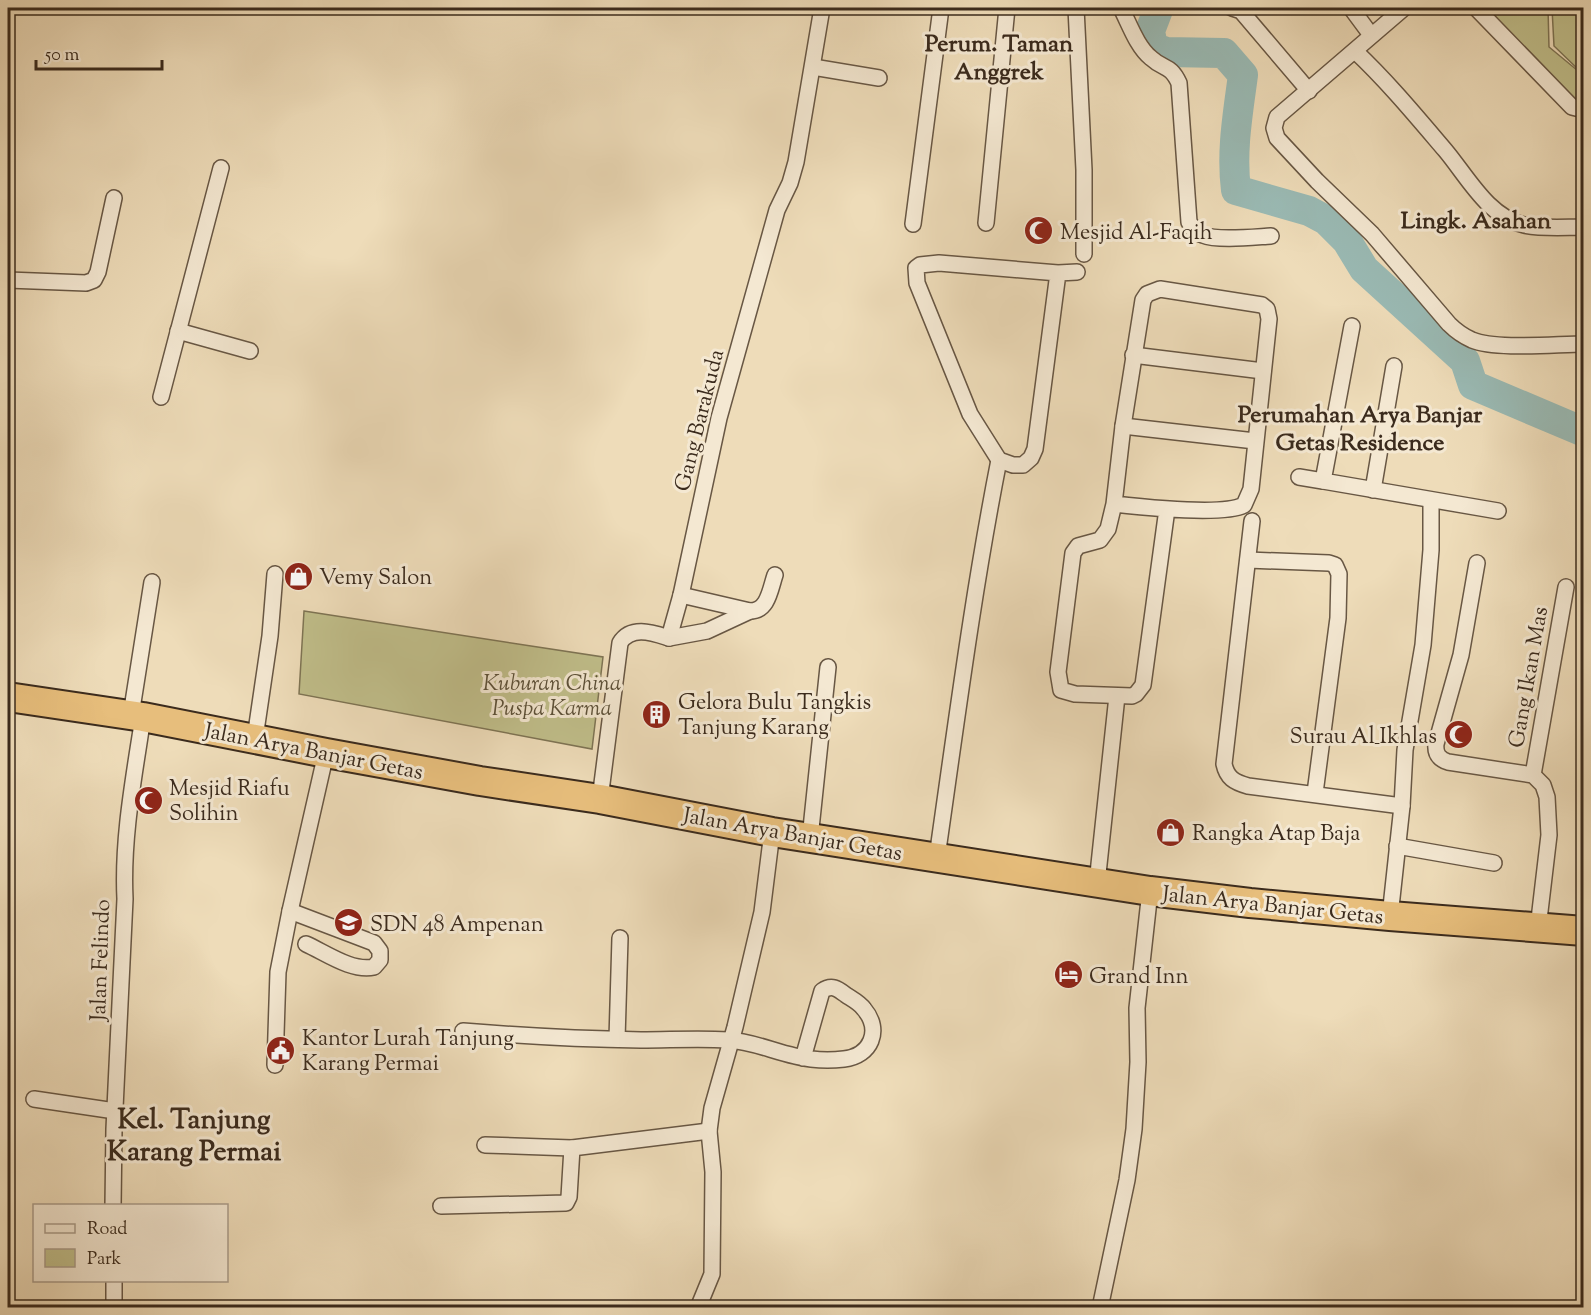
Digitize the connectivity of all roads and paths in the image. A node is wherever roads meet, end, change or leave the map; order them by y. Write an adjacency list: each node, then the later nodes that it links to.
1 (822, 8): 12 (street, Gang Barakuda)
2 (941, 8): 19 (street)
3 (1007, 8): 18 (street)
4 (1076, 8): 22 (street)
5 (1121, 8): 21 (street)
6 (1232, 8): 14 (street)
7 (1350, 8): 10 (street)
8 (1404, 8): 10 (street)
9 (1476, 8): 15 (street)
10 (1371, 35): 11 (street)
11 (1355, 51): 14 (street); 20 (street)
12 (813, 67): 13 (street); 51 (street, Gang Barakuda)
13 (879, 78)
14 (1309, 91): 28 (street)
15 (1584, 110)
16 (221, 168): 27 (street)
17 (114, 198): 25 (street)
18 (986, 223)
19 (913, 224)
20 (1584, 227)
21 (1270, 236)
22 (1084, 254)
23 (1077, 272): 24 (street)
24 (1058, 273): 36 (street); 36 (street)
25 (8, 280)
26 (1352, 326): 38 (street)
27 (178, 331): 29 (street); 33 (street)
28 (1584, 344)
29 (250, 351)
30 (1133, 355): 32 (street); 32 (street); 34 (street)
31 (1394, 366): 39 (street)
32 (1263, 371): 35 (street)
33 (161, 397)
34 (1123, 426): 35 (street); 41 (street)
35 (1255, 441): 42 (street)
36 (999, 460): 67 (street)
37 (1299, 477): 38 (street)
38 (1323, 481): 39 (street)
39 (1373, 490): 40 (street)
40 (1431, 501): 43 (street); 63 (street)
41 (1114, 504): 42 (street); 56 (street)
42 (1167, 509): 56 (street)
43 (1498, 511)
44 (1252, 521): 45 (street)
45 (1248, 560): 61 (street); 61 (street)
46 (1477, 563): 60 (street, Gang Ikan Mas)
47 (275, 574): 58 (street)
48 (776, 575): 52 (street)
49 (152, 582): 57 (street, Jalan Felindo)
50 (1566, 587): 60 (street, Gang Ikan Mas)
51 (681, 595): 52 (street); 53 (street, Gang Barakuda)
52 (750, 611): 53 (street)
53 (669, 638): 62 (street)
54 (828, 667): 65 (street)
55 (8, 696): 57 (highway, Jalan Arya Banjar Getas)
56 (1117, 696): 69 (street)
57 (137, 716): 58 (highway, Jalan Arya Banjar Getas); 83 (street, Jalan Felindo)
58 (255, 738): 59 (highway, Jalan Arya Banjar Getas)
59 (326, 753): 62 (highway, Jalan Arya Banjar Getas); 71 (street)
60 (1533, 775): 73 (street, Gang Ikan Mas)
61 (1315, 793): 63 (street)
62 (600, 799): 64 (highway, Jalan Arya Banjar Getas)
63 (1402, 806): 66 (street)
64 (772, 832): 65 (highway, Jalan Arya Banjar Getas); 79 (street)
65 (810, 838): 67 (highway, Jalan Arya Banjar Getas)
66 (1396, 846): 68 (street); 72 (street)
67 (937, 857): 69 (highway, Jalan Arya Banjar Getas)
68 (1494, 864)
69 (1097, 883): 70 (highway, Jalan Arya Banjar Getas)
70 (1150, 891): 72 (highway, Jalan Arya Banjar Getas); 92 (street)
71 (290, 911): 76 (street); 81 (street)
72 (1390, 916): 73 (highway, Jalan Arya Banjar Getas)
73 (1538, 928): 74 (highway, Jalan Arya Banjar Getas)
74 (1584, 931)
75 (620, 938): 78 (street)
76 (306, 944)
77 (463, 1031): 78 (street)
78 (617, 1039): 79 (street)
79 (731, 1040): 80 (street); 84 (street)
80 (803, 1058): 80 (street)
81 (275, 1065)
82 (34, 1099): 83 (street)
83 (115, 1111): 87 (street, Jalan Felindo)
84 (709, 1131): 86 (street); 91 (street)
85 (485, 1144): 86 (street)
86 (572, 1148): 88 (street)
87 (113, 1204)
88 (441, 1206)
89 (114, 1282): 90 (street)
90 (114, 1308)
91 (698, 1308)
92 (1100, 1308)

